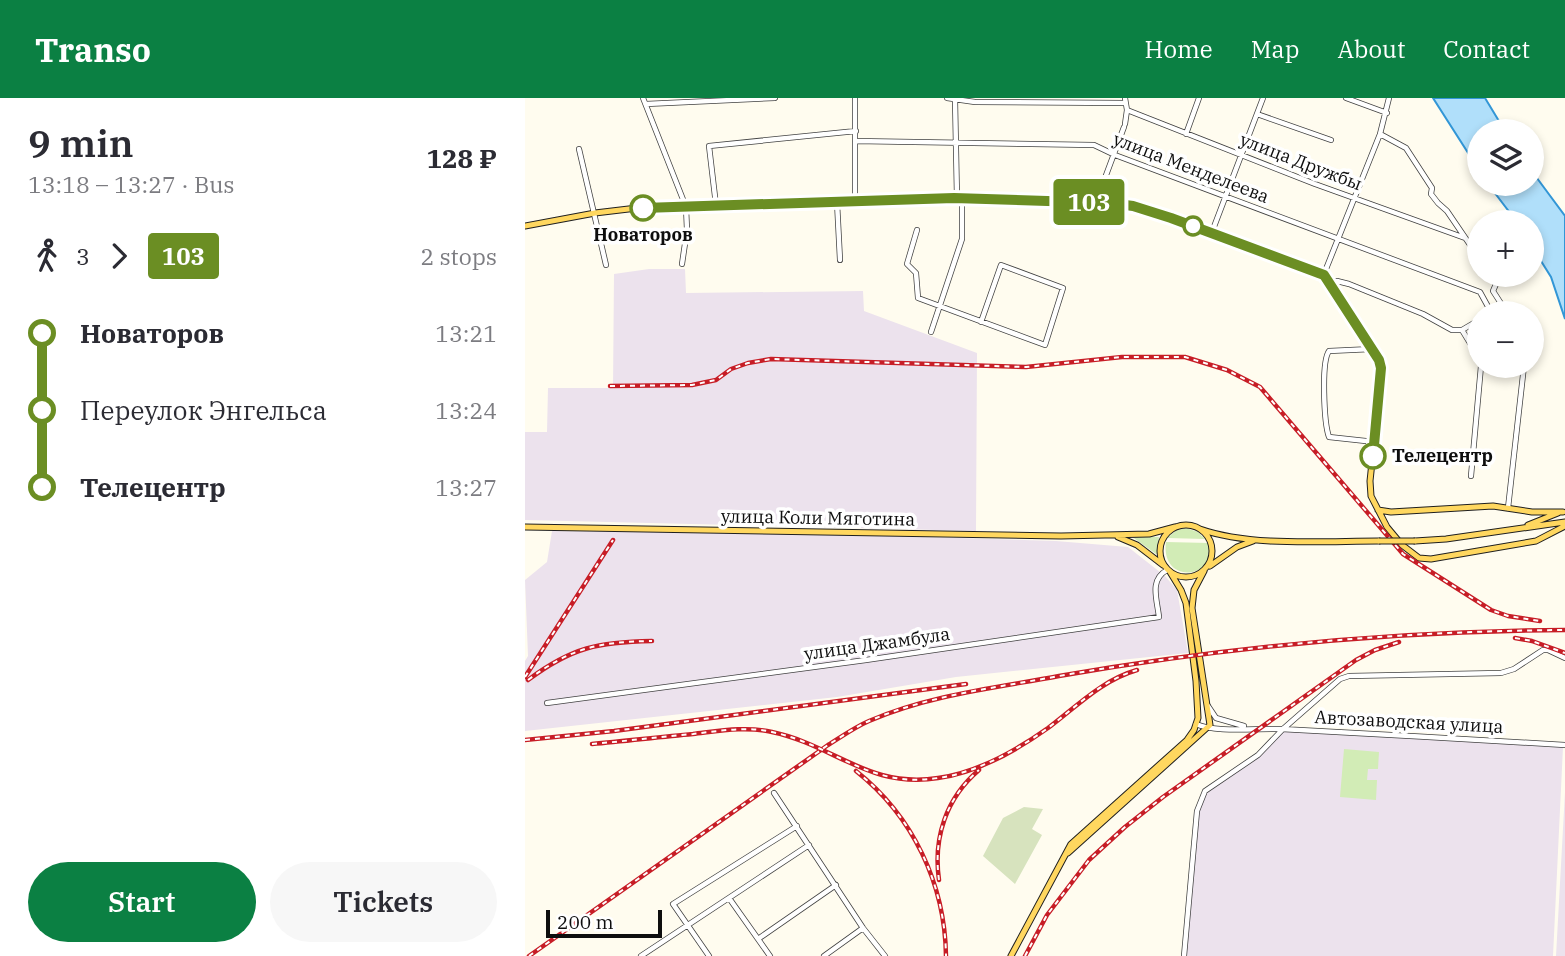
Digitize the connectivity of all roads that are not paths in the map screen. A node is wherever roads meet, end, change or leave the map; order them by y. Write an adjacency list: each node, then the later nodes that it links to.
1 (775, 98): 11 (street)
2 (855, 98): 16 (street)
3 (947, 98): 8 (street)
4 (1199, 98): 17 (street)
5 (1263, 98): 15 (street)
6 (1346, 98): 14 (street)
7 (1389, 98): 14 (street)
8 (956, 99): 9 (street); 20 (street)
9 (975, 100): 10 (street)
10 (1052, 100): 12 (street)
11 (645, 101): 32 (street)
12 (1125, 101): 13 (street)
13 (1127, 110): 17 (street, улица Дружбы); 23 (street)
14 (1387, 113): 18 (street)
15 (1258, 114): 21 (street); 24 (street)
16 (856, 131): 19 (street); 31 (street)
17 (1186, 134): 24 (street, улица Дружбы)
18 (1380, 134): 26 (street); 38 (street)
19 (855, 141): 20 (street, улица Менделеева); 28 (street)
20 (956, 141): 23 (street, улица Менделеева); 27 (street)
21 (1331, 141)
22 (579, 149): 33 (street)
23 (1115, 155): 25 (street, улица Менделеева); 30 (street)
24 (1242, 155): 25 (street); 26 (street, улица Дружбы)
25 (1226, 197): 36 (street); 37 (street, улица Менделеева)
26 (1353, 197): 37 (street); 38 (street, улица Дружбы)
27 (959, 198): 28 (main road); 30 (main road); 46 (street)
28 (855, 200): 29 (main road)
29 (837, 201): 31 (main road); 40 (street)
30 (1096, 202): 36 (main road)
31 (716, 205): 32 (main road)
32 (686, 207): 33 (main road); 41 (street)
33 (595, 213): 34 (main road); 42 (street)
34 (525, 226)
35 (916, 230): 46 (street)
36 (1212, 232): 43 (main road)
37 (1338, 238): 43 (street); 45 (street, улица Менделеева)
38 (1465, 238): 39 (street)
39 (1467, 241)
40 (840, 260)
41 (683, 264)
42 (606, 265)
43 (1324, 275): 44 (main road)
44 (1328, 281): 49 (street); 52 (main road)
45 (1484, 301)
46 (940, 307): 47 (street); 50 (street)
47 (981, 322): 47 (street)
48 (1467, 327): 49 (street)
49 (1462, 330): 51 (street)
50 (932, 332)
51 (1467, 338)
52 (1372, 349): 55 (main road); 55 (street)
53 (1480, 378): 56 (street)
54 (1523, 378): 57 (street)
55 (1375, 442): 58 (main road)
56 (1471, 476)
57 (1508, 508): 58 (main road); 59 (main road)
58 (1377, 510): 61 (main road)
59 (1517, 510): 60 (main road); 64 (main road)
60 (1564, 512): 64 (main road)
61 (1565, 524): 64 (main road)
62 (525, 527): 66 (main road, улица Коли Мяготина)
63 (1175, 527): 65 (main road); 66 (main road, улица Коли Мяготина); 69 (main road)
64 (1520, 527): 67 (main road, bridge)
65 (1200, 529): 67 (main road); 68 (main road)
66 (1111, 536): 69 (main road, улица Коли Мяготина)
67 (1256, 540): 68 (main road)
68 (1206, 569): 69 (main road); 72 (main road)
69 (1167, 570): 71 (street, улица Джамбула); 73 (main road)
70 (1565, 658): 76 (street)
71 (547, 703)
72 (1207, 703): 74 (street); 75 (main road)
73 (1196, 724): 75 (street); 81 (main road)
74 (1252, 727): 75 (street); 76 (street, Автозаводская улица)
75 (1212, 729): 81 (main road)
76 (1283, 729): 77 (street, Автозаводская улица); 93 (street)
77 (1565, 745)
78 (774, 793): 79 (street)
79 (797, 826): 80 (street); 84 (street)
80 (809, 845): 82 (street); 83 (street)
81 (1061, 860): 92 (main road)
82 (836, 885): 85 (street); 86 (street)
83 (729, 898): 84 (street); 86 (street)
84 (688, 925): 87 (street); 88 (street)
85 (863, 928): 90 (street); 91 (street)
86 (758, 939): 89 (street)
87 (641, 956)
88 (709, 956)
89 (770, 956)
90 (824, 956)
91 (885, 956)
92 (1011, 956)
93 (1184, 956)

